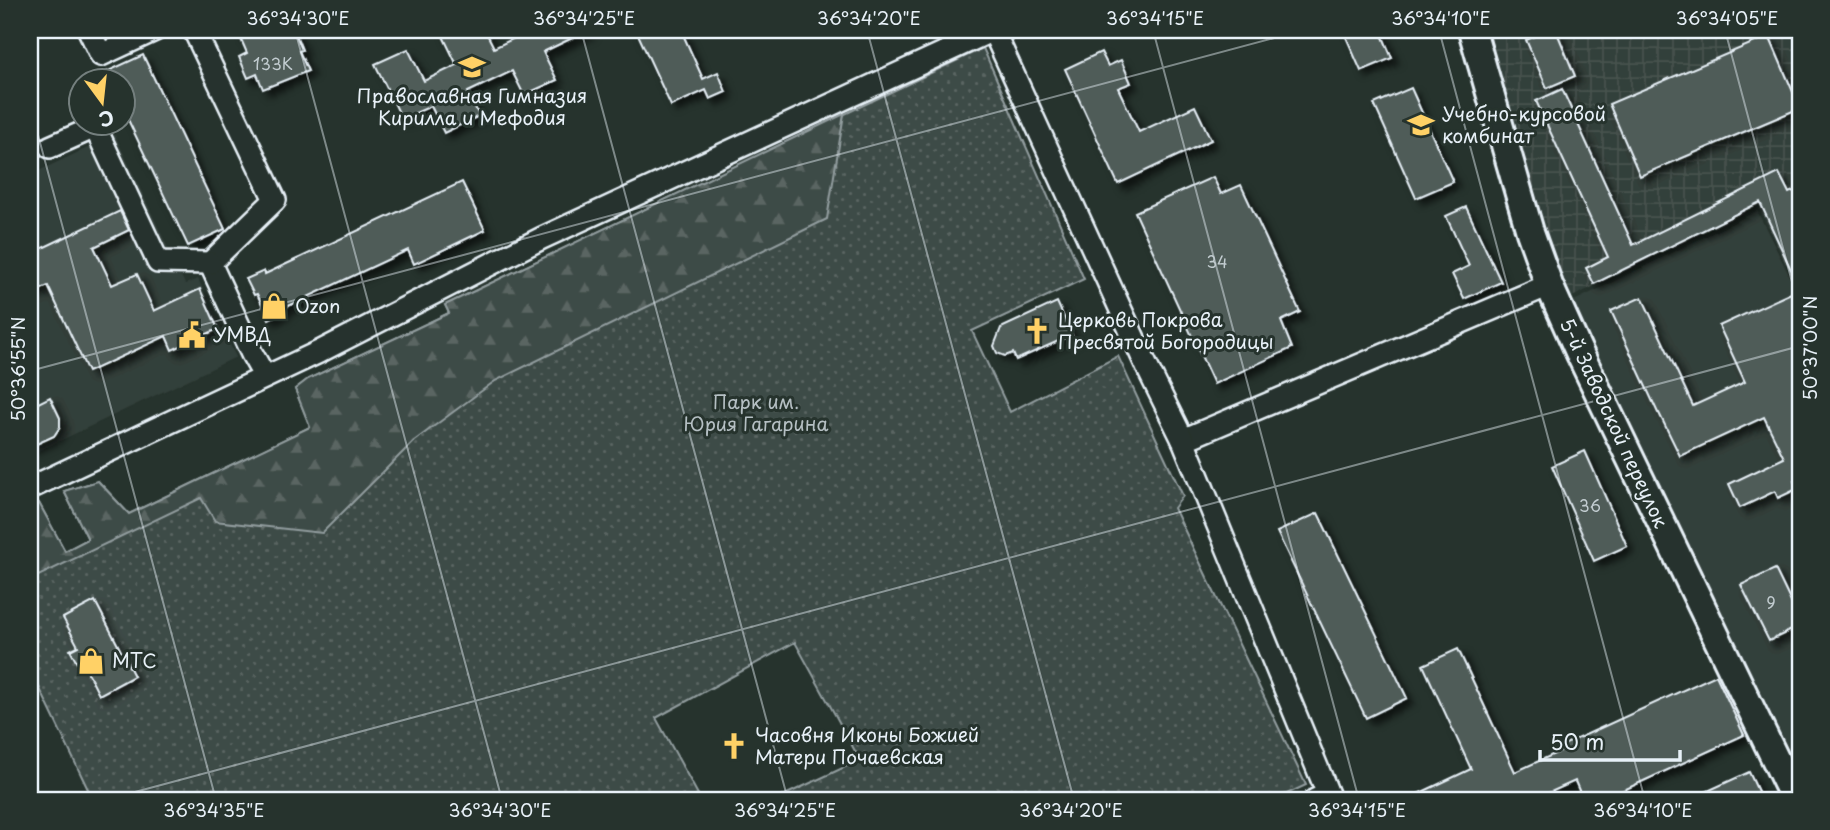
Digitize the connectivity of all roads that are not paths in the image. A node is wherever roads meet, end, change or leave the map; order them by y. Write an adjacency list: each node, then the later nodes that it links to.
1 (89, 30): 2 (street)
2 (155, 30)
3 (194, 30): 6 (street)
4 (1472, 30): 7 (street, 5-й Заводской переулок)
5 (50, 147): 6 (street)
6 (210, 263): 8 (street)
7 (1549, 285): 9 (street); 12 (street, 5-й Заводской переулок)
8 (265, 377): 9 (street); 10 (street)
9 (1183, 440): 11 (street)
10 (30, 488)
11 (1315, 800)
12 (1795, 800)

